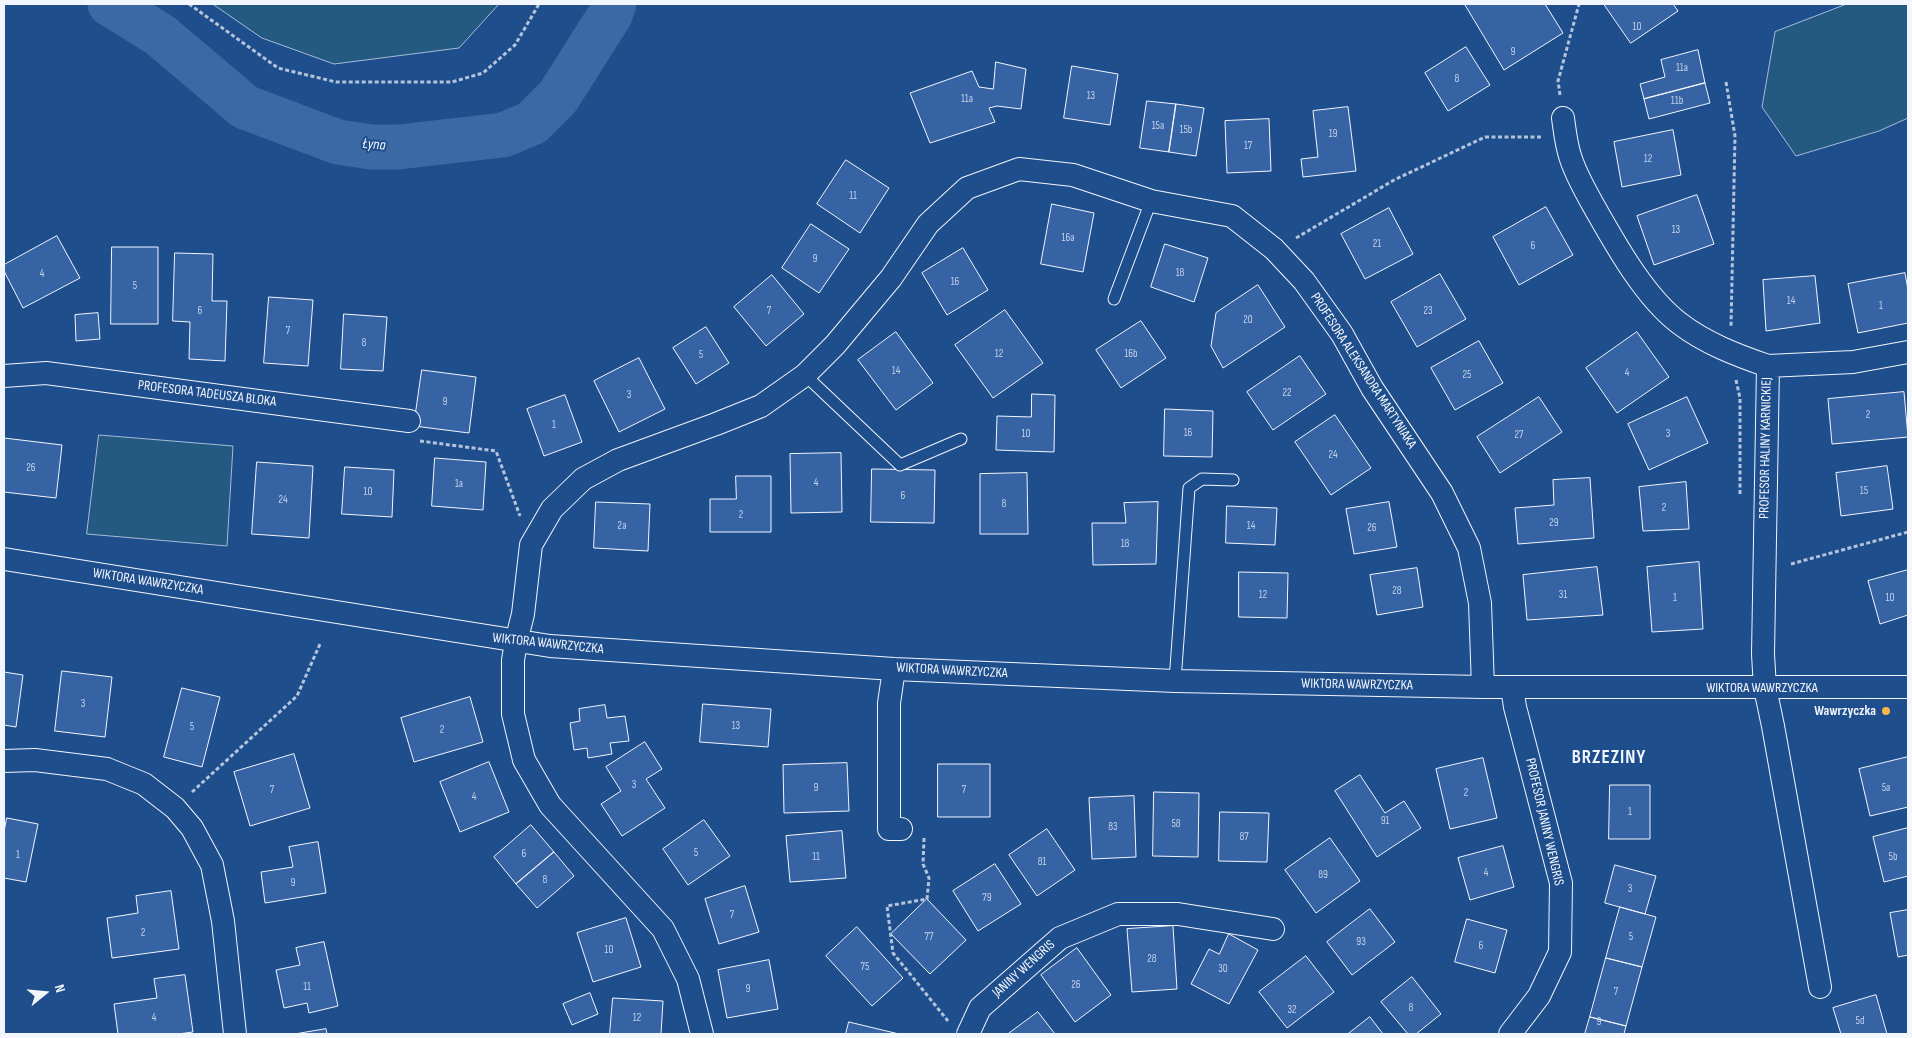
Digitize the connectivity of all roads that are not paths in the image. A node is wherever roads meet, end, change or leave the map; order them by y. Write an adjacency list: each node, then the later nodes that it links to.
1 (1564, 128): 5 (street, PROFESOR HALINY KARNICKIEJ)
2 (1151, 201): 3 (lane); 6 (street, PROFESORA ALEKSANDRA MARTYNIAKA); 15 (street, PROFESORA ALEKSANDRA MARTYNIAKA)
3 (1114, 299)
4 (1908, 352): 5 (street)
5 (1768, 366): 17 (street, PROFESOR HALINY KARNICKIEJ)
6 (805, 375): 9 (lane); 12 (street, PROFESORA ALEKSANDRA MARTYNIAKA)
7 (4, 376): 8 (street, PROFESORA TADEUSZA BLOKA)
8 (409, 420)
9 (961, 439)
10 (1233, 480): 14 (lane)
11 (4, 559): 12 (street, WIKTORA WAWRZYCZKA)
12 (516, 642): 13 (street, WIKTORA WAWRZYCZKA); 25 (street, PROFESORA ALEKSANDRA MARTYNIAKA)
13 (894, 668): 14 (street, WIKTORA WAWRZYCZKA); 20 (street)
14 (1175, 681): 15 (street, WIKTORA WAWRZYCZKA)
15 (1483, 687): 16 (street, WIKTORA WAWRZYCZKA)
16 (1512, 687): 17 (street, WIKTORA WAWRZYCZKA); 26 (street, PROFESOR JANINY WENGRIS)
17 (1764, 688): 18 (street, WIKTORA WAWRZYCZKA); 22 (street, PROFESOR HALINY KARNICKIEJ)
18 (1908, 688)
19 (4, 761): 24 (street)
20 (901, 829)
21 (1273, 929): 23 (street, JANINY WENGRIS)
22 (1820, 988)
23 (959, 1031)
24 (235, 1034)
25 (702, 1034)
26 (1510, 1034)

